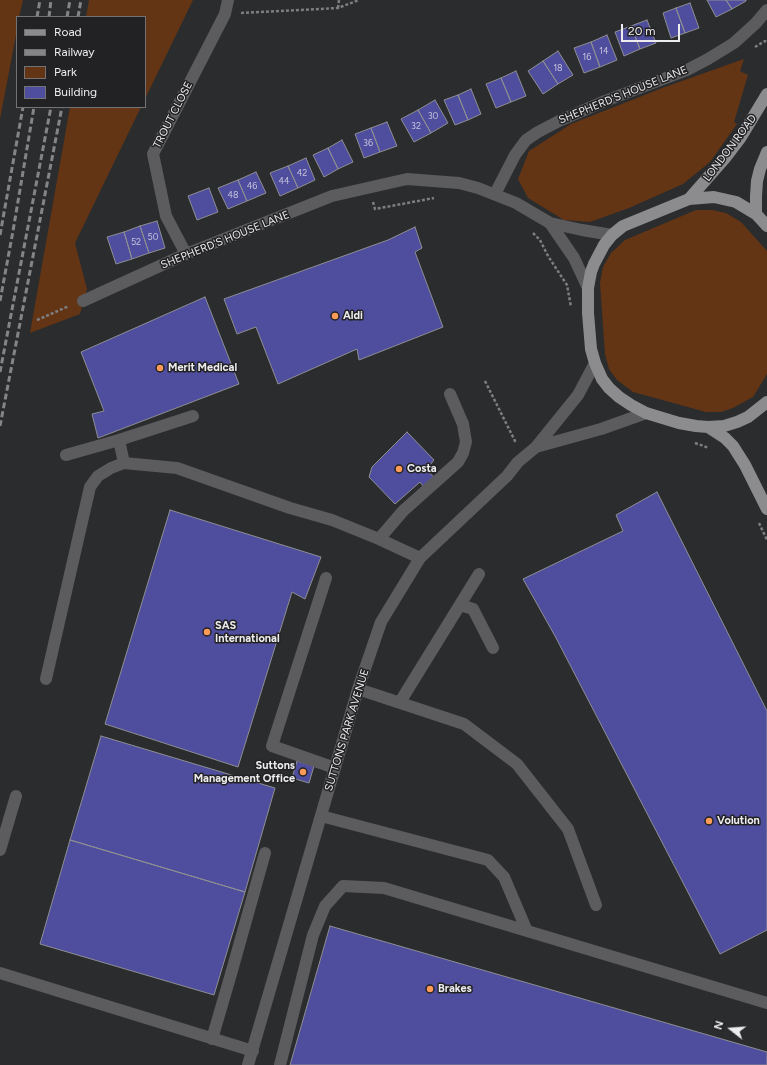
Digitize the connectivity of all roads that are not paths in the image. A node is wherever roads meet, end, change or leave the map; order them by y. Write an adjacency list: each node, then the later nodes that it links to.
1 (228, 0): 11 (street, TROUT CLOSE)
2 (767, 10): 5 (street, SHEPHERD'S HOUSE LANE)
3 (767, 94): 6 (main road, LONDON ROAD)
4 (767, 152): 7 (main road)
5 (495, 194): 8 (street, SHEPHERD'S HOUSE LANE); 11 (street, SHEPHERD'S HOUSE LANE)
6 (689, 199): 7 (main road); 10 (main road)
7 (756, 214): 9 (main road)
8 (550, 223): 10 (street, SHEPHERD'S HOUSE LANE); 12 (street, SHEPHERD'S HOUSE LANE)
9 (767, 226)
10 (612, 235): 12 (main road)
11 (186, 254): 13 (street, SHEPHERD'S HOUSE LANE)
12 (588, 288): 14 (main road)
13 (83, 301)
14 (595, 364): 17 (main road); 21 (street, SUTTONS PARK AVENUE)
15 (450, 394): 25 (street)
16 (767, 402): 19 (main road)
17 (646, 413): 19 (main road); 21 (street, SUTTONS PARK AVENUE)
18 (193, 416): 20 (street)
19 (708, 427): 24 (main road)
20 (119, 440): 22 (street); 23 (street)
21 (536, 447): 26 (street, SUTTONS PARK AVENUE)
22 (66, 455)
23 (124, 464): 25 (street); 31 (street)
24 (767, 509)
25 (379, 539): 26 (street)
26 (420, 558): 32 (street, SUTTONS PARK AVENUE)
27 (479, 574): 29 (street)
28 (326, 578): 34 (street)
29 (460, 604): 30 (street); 33 (street)
30 (493, 648)
31 (46, 679)
32 (358, 689): 33 (street); 34 (street, SUTTONS PARK AVENUE)
33 (400, 702): 39 (street)
34 (335, 768): 36 (street, SUTTONS PARK AVENUE)
35 (16, 796): 37 (street)
36 (321, 816): 40 (street); 44 (street, SUTTONS PARK AVENUE)
37 (0, 850)
38 (265, 853): 43 (street)
39 (596, 905)
40 (527, 931): 42 (street); 46 (street)
41 (0, 973): 43 (street)
42 (767, 1003)
43 (212, 1039): 44 (street)
44 (253, 1051): 45 (street, SUTTONS PARK AVENUE)
45 (248, 1065)
46 (280, 1065)

